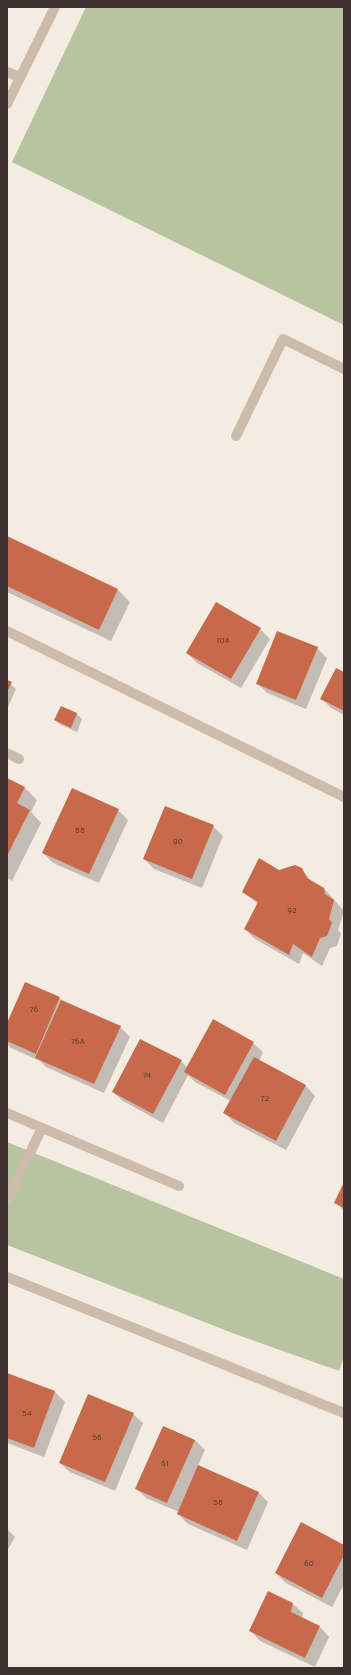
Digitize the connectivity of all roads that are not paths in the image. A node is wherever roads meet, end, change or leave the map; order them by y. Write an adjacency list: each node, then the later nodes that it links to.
1 (55, 7): 3 (street)
2 (7, 72): 3 (street)
3 (20, 77): 4 (street)
4 (7, 104)
5 (344, 369): 6 (street)
6 (236, 436)
7 (7, 631): 10 (street)
8 (7, 753): 9 (street)
9 (19, 759)
10 (344, 797)
11 (7, 1113): 12 (street)
12 (42, 1128): 13 (street); 14 (street)
13 (179, 1186)
14 (7, 1200)
15 (7, 1277): 16 (street)
16 (344, 1413)

